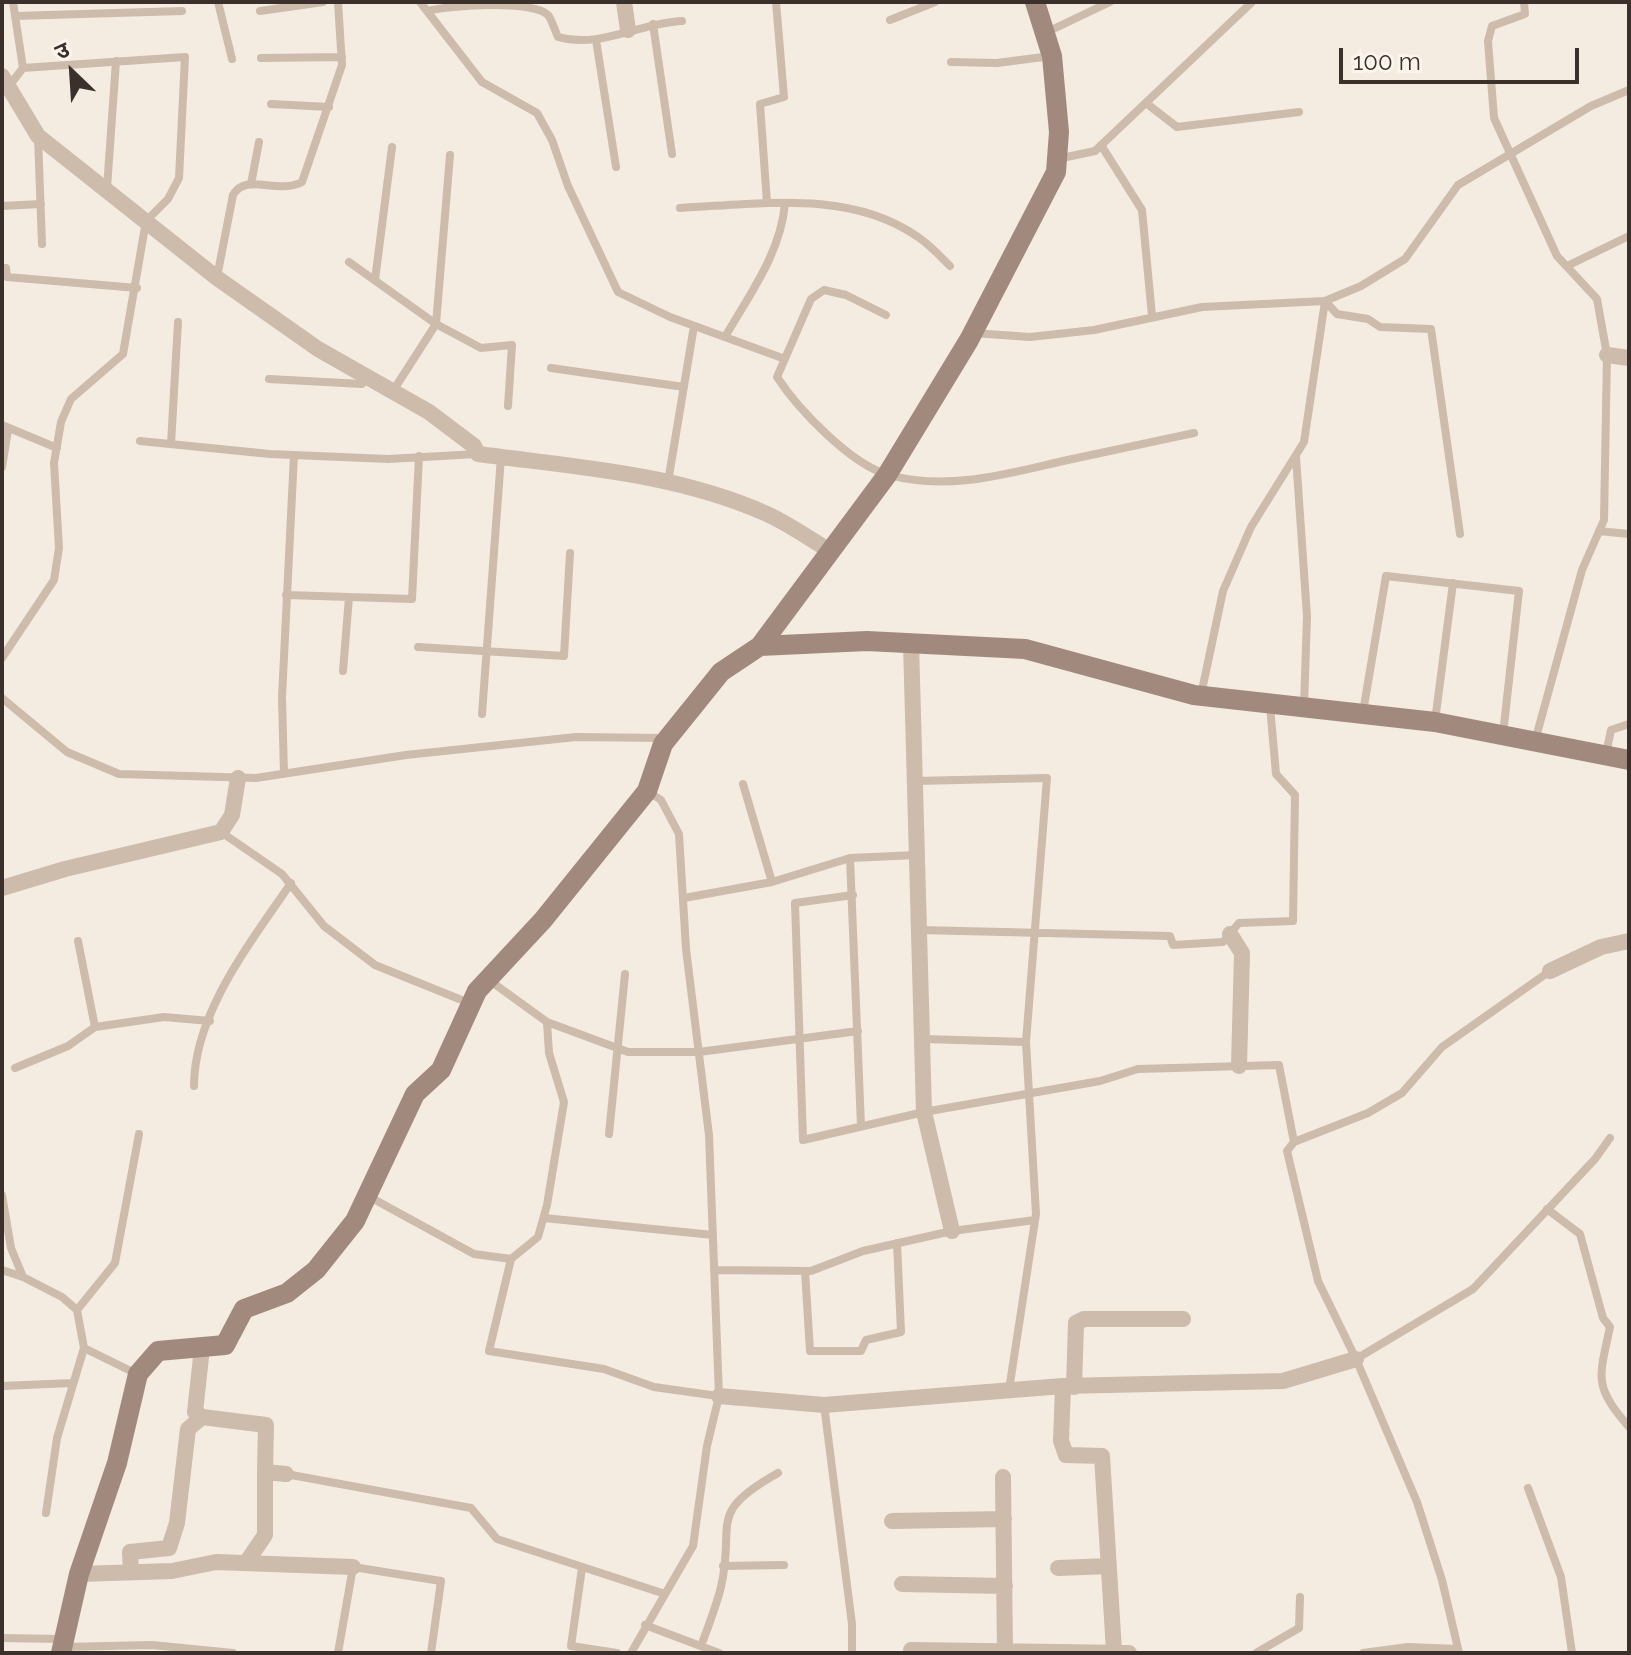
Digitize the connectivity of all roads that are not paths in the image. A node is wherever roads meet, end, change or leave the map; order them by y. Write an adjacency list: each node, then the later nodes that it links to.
1 (13, 2): 17 (lane)
2 (218, 2): 27 (lane)
3 (323, 2): 15 (lane)
4 (338, 2): 25 (lane)
5 (420, 2): 16 (lane)
6 (624, 2): 21 (street)
7 (776, 2): 48 (lane)
8 (935, 2): 18 (lane)
9 (1035, 2): 22 (street)
10 (1110, 2): 22 (lane)
11 (1252, 2): 33 (lane)
12 (1524, 2): 41 (lane)
13 (446, 4): 16 (lane); 23 (lane)
14 (182, 11): 17 (lane)
15 (260, 11)
16 (427, 11): 68 (lane)
17 (15, 16): 30 (lane)
18 (890, 20)
19 (682, 21): 20 (lane)
20 (653, 24): 21 (lane); 42 (lane)
21 (628, 30): 23 (lane)
22 (1044, 33): 24 (street)
23 (596, 40): 45 (lane)
24 (1052, 56): 29 (lane); 44 (street)
25 (342, 57): 26 (lane); 35 (lane)
26 (261, 58)
27 (232, 59)
28 (116, 61): 30 (lane); 47 (lane); 53 (lane)
29 (951, 62)
30 (23, 68): 31 (lane)
31 (5, 81): 37 (street)
32 (1629, 90): 41 (lane)
33 (1146, 103): 36 (lane); 39 (lane)
34 (271, 104): 35 (lane)
35 (329, 107): 46 (lane)
36 (1299, 112)
37 (38, 136): 47 (street); 50 (lane)
38 (259, 142): 46 (lane)
39 (1101, 145): 44 (lane); 65 (lane)
40 (392, 147): 61 (lane)
41 (1511, 153): 58 (lane); 63 (lane)
42 (672, 154)
43 (450, 155): 67 (lane)
44 (1057, 159): 69 (street)
45 (616, 167)
46 (251, 184): 60 (lane)
47 (107, 190): 53 (street)
48 (767, 203): 49 (lane); 52 (lane)
49 (785, 203): 57 (lane); 70 (lane)
50 (41, 204): 51 (lane); 55 (lane)
51 (2, 206)
52 (680, 208)
53 (146, 221): 60 (street); 62 (lane)
54 (1629, 236): 58 (lane)
55 (42, 244)
56 (349, 262): 61 (lane)
57 (950, 266)
58 (1567, 266): 71 (lane)
59 (2, 268): 62 (lane)
60 (217, 278): 75 (street)
61 (375, 280): 67 (lane)
62 (137, 288): 84 (lane)
63 (1325, 301): 65 (lane); 88 (lane); 94 (lane)
64 (886, 315): 73 (lane)
65 (1152, 316): 69 (lane)
66 (178, 322): 83 (lane)
67 (436, 324): 78 (lane); 79 (lane)
68 (694, 326): 70 (lane); 77 (lane)
69 (972, 333): 91 (street)
70 (725, 337): 73 (lane)
71 (1607, 355): 72 (street); 93 (lane)
72 (1629, 358)
73 (785, 359): 91 (lane)
74 (551, 368): 77 (lane)
75 (367, 377): 76 (lane); 78 (street)
76 (269, 379)
77 (684, 387): 92 (lane)
78 (393, 392): 85 (street)
79 (508, 406)
80 (5, 427): 84 (lane); 90 (lane)
81 (1194, 433): 91 (lane)
82 (140, 441): 83 (lane)
83 (171, 444): 86 (lane)
84 (57, 448): 105 (lane)
85 (478, 454): 87 (lane); 89 (street)
86 (294, 455): 87 (lane); 99 (lane)
87 (419, 456): 100 (lane)
88 (1296, 456): 107 (lane); 110 (lane)
89 (501, 457): 92 (street); 104 (lane)
90 (2, 467)
91 (887, 475): 96 (street)
92 (668, 482): 96 (street)
93 (1599, 531): 95 (lane); 117 (lane)
94 (1460, 534)
95 (1629, 534)
96 (830, 551): 102 (street)
97 (570, 553): 104 (lane)
98 (1453, 583): 111 (lane); 113 (lane); 115 (lane)
99 (286, 595): 100 (lane); 120 (lane)
100 (349, 597): 106 (lane)
101 (911, 643): 102 (street); 107 (street); 122 (street)
102 (760, 646): 116 (street)
103 (418, 647): 104 (lane)
104 (487, 651): 112 (lane)
105 (2, 658)
106 (343, 671)
107 (1201, 697): 109 (street)
108 (2, 698): 121 (lane)
109 (1270, 705): 110 (street); 135 (lane)
110 (1304, 708): 111 (street)
111 (1362, 713): 113 (street)
112 (482, 714)
113 (1435, 722): 115 (street)
114 (1629, 724): 118 (lane)
115 (1503, 734): 117 (street)
116 (667, 738): 120 (lane); 124 (street)
117 (1535, 742): 118 (street)
118 (1606, 755): 119 (street)
119 (1629, 760)
120 (284, 774): 121 (lane)
121 (238, 778): 125 (street)
122 (915, 781): 126 (street); 134 (lane)
123 (743, 784): 128 (lane)
124 (647, 791): 132 (lane); 140 (street)
125 (221, 832): 129 (lane); 130 (street)
126 (917, 855): 127 (lane); 133 (street)
127 (850, 858): 128 (lane); 131 (lane)
128 (772, 882): 132 (lane)
129 (291, 883): 141 (lane); 142 (lane)
130 (2, 888)
131 (853, 895): 145 (lane); 146 (lane)
132 (684, 898): 150 (lane)
133 (919, 930): 134 (lane); 147 (street)
134 (1036, 931): 135 (lane); 148 (lane)
135 (1230, 934): 151 (street)
136 (78, 941): 144 (lane)
137 (1629, 941): 138 (street)
138 (1550, 971): 160 (lane)
139 (625, 974): 149 (lane)
140 (489, 980): 141 (street); 143 (lane)
141 (471, 1004): 162 (street)
142 (210, 1021): 144 (lane); 153 (lane)
143 (547, 1022): 149 (lane); 164 (lane)
144 (95, 1027): 152 (lane)
145 (858, 1031): 146 (lane); 156 (lane)
146 (800, 1038): 150 (lane); 156 (lane)
147 (922, 1039): 148 (lane); 155 (street)
148 (1026, 1042): 154 (lane)
149 (617, 1049): 150 (lane); 158 (lane)
150 (699, 1052): 167 (lane)
151 (1239, 1066): 154 (lane); 160 (lane)
152 (15, 1068)
153 (194, 1086)
154 (1026, 1092): 155 (lane); 165 (lane)
155 (924, 1112): 156 (lane); 166 (street)
156 (861, 1126)
157 (139, 1134): 174 (lane)
158 (609, 1134)
159 (1610, 1138): 163 (lane)
160 (1294, 1142): 178 (lane)
161 (2, 1195): 173 (lane)
162 (367, 1196): 169 (lane); 177 (street)
163 (1547, 1209): 178 (lane); 187 (lane)
164 (544, 1218): 167 (lane); 169 (lane)
165 (1035, 1220): 166 (lane); 183 (lane)
166 (952, 1231): 168 (lane)
167 (713, 1235): 171 (lane)
168 (897, 1243): 172 (lane); 172 (lane)
169 (511, 1259): 184 (lane)
170 (2, 1270): 173 (lane)
171 (714, 1270): 172 (lane); 184 (lane)
172 (805, 1271)
173 (23, 1277): 174 (lane)
174 (77, 1310): 176 (lane)
175 (1183, 1319): 182 (street)
176 (84, 1348): 179 (lane); 180 (lane)
177 (202, 1348): 179 (street); 186 (street)
178 (1356, 1359): 182 (street); 215 (lane)
179 (138, 1374): 204 (street)
180 (72, 1383): 181 (lane); 193 (lane)
181 (2, 1386)
182 (1069, 1386): 183 (street); 199 (street)
183 (1009, 1390): 185 (street)
184 (719, 1396): 185 (street); 207 (lane)
185 (824, 1405): 224 (lane)
186 (202, 1417): 188 (street); 203 (street)
187 (1629, 1427)
188 (265, 1472): 190 (street); 196 (street)
189 (778, 1473): 198 (lane)
190 (286, 1474): 201 (lane)
191 (1003, 1477): 194 (street)
192 (1528, 1488): 227 (lane)
193 (46, 1513)
194 (1004, 1519): 195 (street); 206 (street)
195 (892, 1521)
196 (246, 1563): 200 (street); 203 (street)
197 (784, 1565): 198 (lane)
198 (723, 1566): 212 (lane)
199 (1109, 1566): 202 (street); 217 (street)
200 (353, 1567): 219 (lane); 220 (lane)
201 (582, 1568): 207 (lane); 221 (lane)
202 (1058, 1568)
203 (131, 1572): 204 (street)
204 (79, 1574): 211 (street)
205 (902, 1584): 206 (street)
206 (1005, 1586): 216 (street)
207 (662, 1593): 209 (lane)
208 (1300, 1597): 225 (lane)
209 (645, 1625): 212 (lane); 222 (lane)
210 (2, 1638): 211 (lane)
211 (63, 1646): 218 (lane)
212 (701, 1646): 223 (lane)
213 (911, 1650): 216 (street)
214 (1422, 1650): 215 (lane); 226 (lane)
215 (1458, 1651)
216 (1005, 1652): 217 (street)
217 (1122, 1652)
218 (233, 1653)
219 (338, 1653)
220 (431, 1653)
221 (617, 1653)
222 (631, 1653)
223 (719, 1653)
224 (852, 1653)
225 (1256, 1653)
226 (1363, 1653)
227 (1572, 1653)

